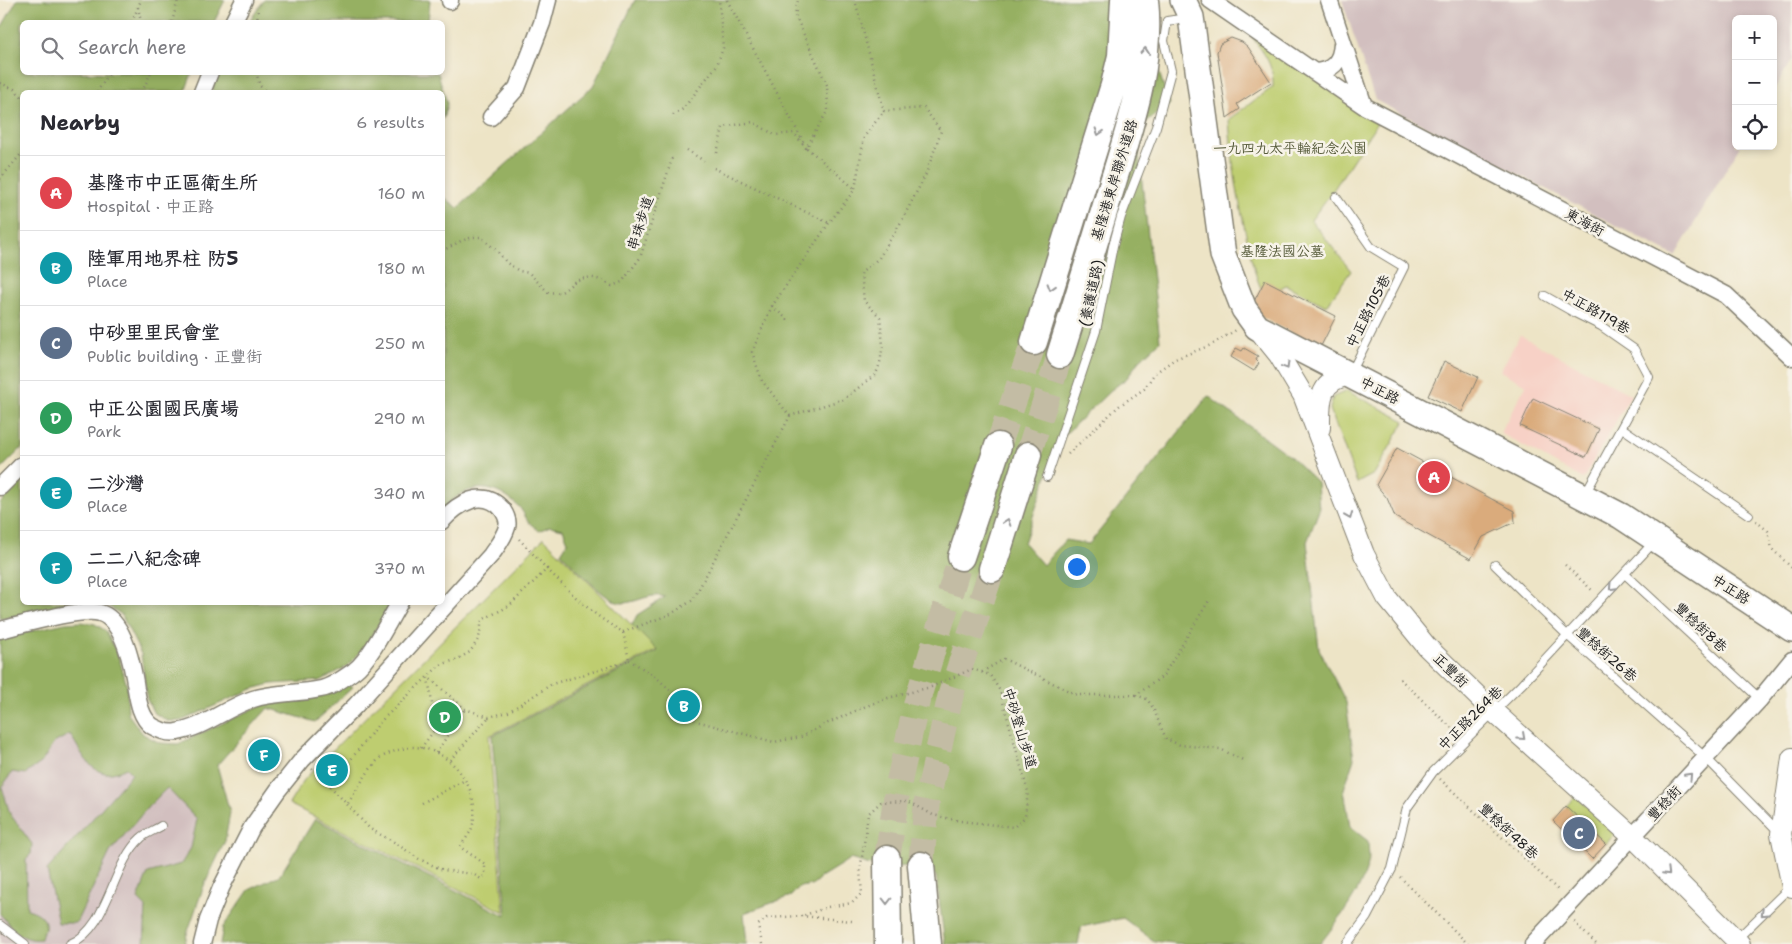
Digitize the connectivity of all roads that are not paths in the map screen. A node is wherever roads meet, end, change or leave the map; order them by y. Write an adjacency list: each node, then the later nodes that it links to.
1 (244, 0): 8 (street)
2 (548, 0): 14 (street)
3 (1124, 0): 18 (highway, 基隆港東岸聯外道路, one-way to 18)
4 (1145, 0): 19 (highway, 基隆港東岸聯外道路, one-way to 4)
5 (1210, 0): 10 (street, 東海街)
6 (1328, 0): 9 (street)
7 (1187, 9): 17 (main road); 27 (lane, (養護道路))
8 (235, 20)
9 (1342, 44): 10 (street); 13 (street)
10 (1314, 72): 13 (street, 東海街)
11 (209, 75): 12 (street)
12 (203, 90)
13 (1364, 106): 20 (street, 東海街)
14 (491, 117)
15 (1336, 197): 21 (lane, 中正路105巷)
16 (1545, 296): 22 (lane, 中正路119巷)
17 (1254, 324): 21 (main road, 中正路); 23 (street, 正豐街, one-way to 23)
18 (1034, 342)
19 (1060, 355)
20 (1792, 357)
21 (1350, 374): 23 (street); 29 (main road, 中正路)
22 (1622, 428): 29 (lane, 中正路119巷); 30 (lane)
23 (1320, 436): 43 (street, 正豐街, one-way to 43)
24 (998, 446): 33 (highway)
25 (1028, 455): 35 (highway, one-way to 25)
26 (20, 467): 28 (street)
27 (1047, 477)
28 (0, 487)
29 (1584, 496): 32 (main road, 中正路)
30 (1750, 516)
31 (445, 518): 56 (street)
32 (1657, 539): 36 (lane, 中正路264巷); 38 (main road, 中正路)
33 (961, 556)
34 (1495, 565): 40 (lane, 豐稔街26巷)
35 (992, 568)
36 (1625, 574): 40 (lane, 中正路264巷, one-way to 40); 42 (lane, 豐稔街8巷)
37 (398, 605): 39 (street)
38 (1792, 629)
39 (0, 630)
40 (1567, 635): 43 (lane, 中正路264巷); 44 (lane, 豐稔街26巷)
41 (1792, 660): 42 (street, 豐稔街)
42 (1760, 698): 44 (street, 豐稔街)
43 (1494, 712): 48 (street, 正豐街, one-way to 48); 59 (lane, 中正路264巷)
44 (1706, 758): 47 (lane, 豐稔街26巷); 48 (street, 豐稔街, one-way to 44)
45 (1792, 758): 47 (street)
46 (161, 826): 55 (lane)
47 (1781, 834): 51 (street)
48 (1633, 837): 53 (street, 正豐街, one-way to 53); 60 (street, 豐稔街)
49 (887, 859): 57 (highway, one-way to 57)
50 (921, 865): 58 (highway)
51 (1792, 887): 53 (lane, one-way to 53)
52 (0, 925): 54 (lane)
53 (1738, 942)
54 (25, 944)
55 (70, 944)
56 (202, 944)
57 (888, 944)
58 (928, 944)
59 (1347, 944)
60 (1533, 944)

